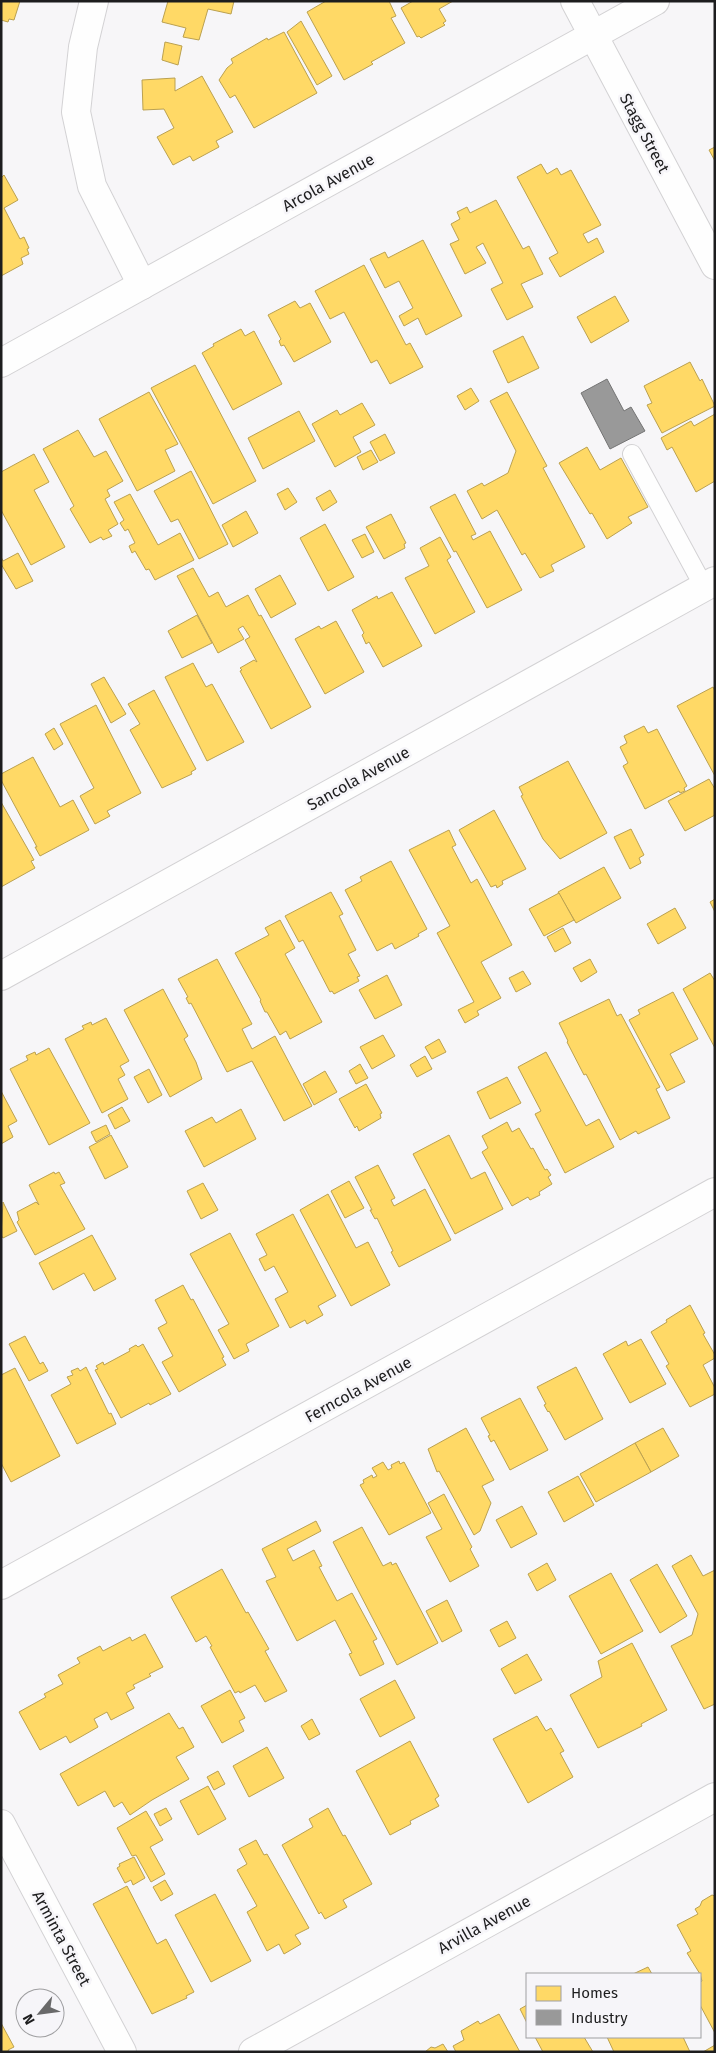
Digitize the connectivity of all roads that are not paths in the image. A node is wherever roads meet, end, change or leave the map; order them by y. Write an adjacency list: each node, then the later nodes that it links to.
1 (94, 1): 6 (street)
2 (576, 1): 4 (street, Stagg Street)
3 (655, 1): 4 (street, Arcola Avenue)
4 (593, 35): 5 (street, Stagg Street); 6 (street, Arcola Avenue)
5 (715, 266)
6 (142, 285): 7 (street, Arcola Avenue)
7 (1, 363)
8 (632, 454): 9 (lane)
9 (709, 584): 10 (street, Sancola Avenue)
10 (1, 976)
11 (715, 1192): 12 (street, Ferncola Avenue)
12 (1, 1585)
13 (715, 1797): 16 (street, Arvilla Avenue)
14 (1, 1824): 15 (street, Arminta Street)
15 (122, 2052)
16 (253, 2052)

